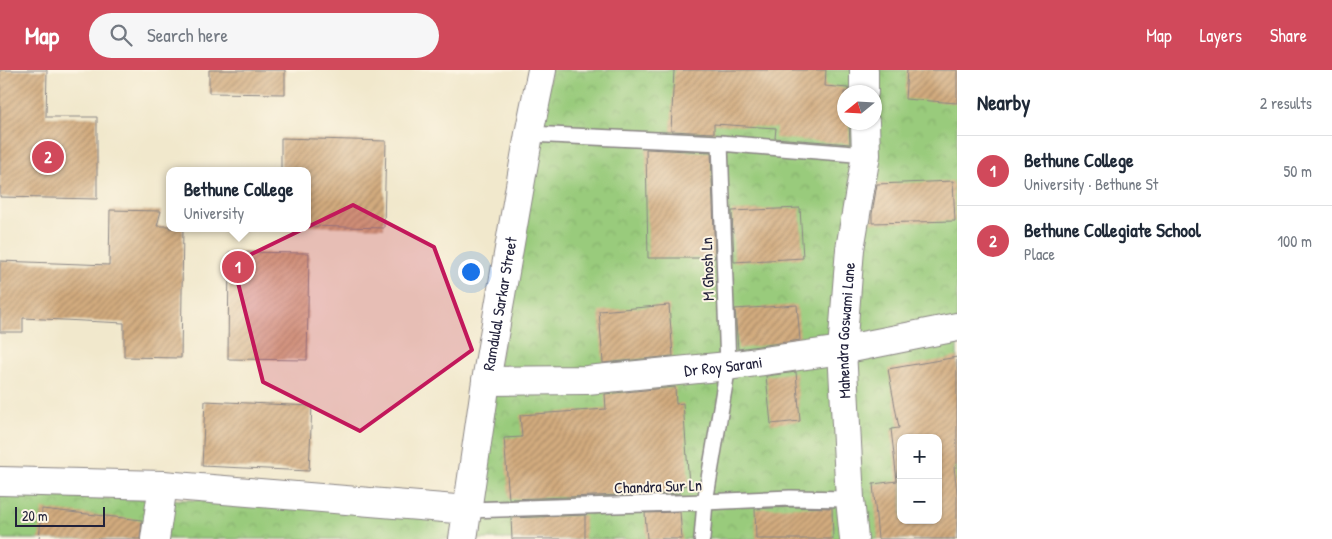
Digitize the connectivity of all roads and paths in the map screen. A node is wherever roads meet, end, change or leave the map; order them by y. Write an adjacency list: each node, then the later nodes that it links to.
1 (542, 70): 5 (street, Ramdulal Sarkar Street)
2 (864, 70): 3 (street)
3 (864, 85)
4 (865, 130): 7 (street, Mahendra Goswami Lane)
5 (529, 134): 6 (lane); 11 (street, Ramdulal Sarkar Street)
6 (720, 143): 7 (lane); 10 (lane, M Ghosh Ln)
7 (866, 155): 9 (street, Mahendra Goswami Lane)
8 (957, 327): 9 (street, Dr Roy Sarani)
9 (842, 350): 10 (street, Dr Roy Sarani); 14 (street, Mahendra Goswami Lane)
10 (728, 366): 11 (street, Dr Roy Sarani); 15 (lane, M Ghosh Ln)
11 (486, 381): 16 (street, Ramdulal Sarkar Street)
12 (0, 481): 13 (street)
13 (163, 485): 16 (street); 17 (street)
14 (850, 499): 15 (lane, Chandra Sur Ln); 20 (street, Mahendra Goswami Lane)
15 (705, 502): 16 (lane, Chandra Sur Ln); 19 (lane, M Ghosh Ln)
16 (468, 510): 18 (street, Ramdulal Sarkar Street)
17 (154, 539)
18 (463, 539)
19 (702, 539)
20 (854, 539)

